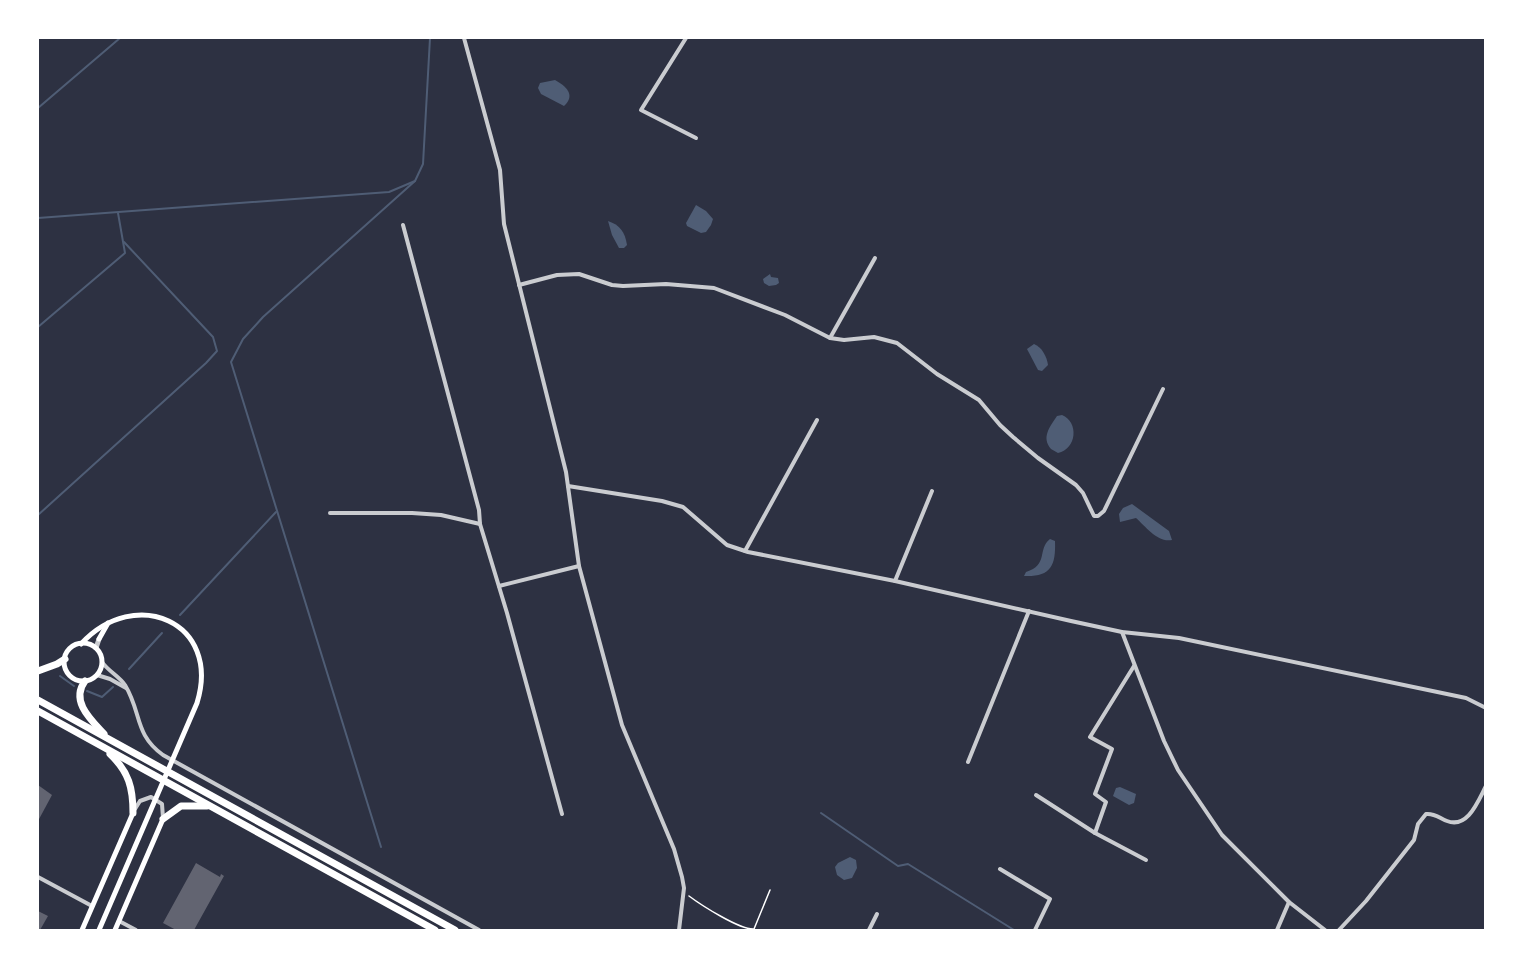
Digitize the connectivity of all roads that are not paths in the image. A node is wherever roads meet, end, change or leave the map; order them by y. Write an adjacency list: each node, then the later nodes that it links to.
1 (464, 38): 6 (street)
2 (686, 38): 3 (street)
3 (696, 138)
4 (403, 225): 13 (street)
5 (875, 258): 7 (street)
6 (519, 285): 7 (street); 10 (street)
7 (830, 338): 8 (street)
8 (1163, 389)
9 (817, 420): 14 (street)
10 (568, 486): 14 (street); 15 (street)
11 (932, 491): 16 (street)
12 (330, 513): 13 (street)
13 (480, 524): 17 (street)
14 (745, 551): 16 (street)
15 (579, 566): 17 (street); 58 (street)
16 (895, 581): 18 (street)
17 (499, 586): 41 (street)
18 (1029, 611): 20 (street); 36 (street)
19 (109, 622): 21 (main road); 22 (main road); 52 (main road)
20 (1122, 632): 26 (street); 32 (street)
21 (99, 639): 23 (street)
22 (81, 644): 23 (main road); 24 (main road)
23 (96, 648): 25 (main road)
24 (64, 659): 27 (highway); 29 (main road)
25 (102, 662): 28 (main road); 30 (street)
26 (1135, 665): 43 (street); 47 (street)
27 (38, 671)
28 (97, 675): 29 (main road); 30 (street)
29 (85, 681): 34 (highway)
30 (127, 688): 57 (street)
31 (38, 700): 34 (highway)
32 (1485, 708)
33 (38, 711): 35 (highway)
34 (107, 738): 56 (highway)
35 (100, 746): 39 (highway); 40 (highway)
36 (968, 762)
37 (1485, 786): 63 (street)
38 (1036, 795): 43 (street)
39 (209, 806): 42 (highway); 55 (highway)
40 (132, 813): 42 (street); 48 (main road)
41 (562, 814)
42 (164, 819): 50 (main road)
43 (1095, 833): 44 (street)
44 (1146, 860)
45 (1000, 869): 60 (street)
46 (38, 877): 48 (street)
47 (1289, 902): 61 (street); 62 (street)
48 (93, 906): 51 (main road)
49 (877, 914): 59 (street)
50 (119, 921): 53 (main road); 54 (street)
51 (82, 930)
52 (99, 930)
53 (115, 930)
54 (136, 930)
55 (435, 930)
56 (455, 930)
57 (479, 930)
58 (679, 930)
59 (869, 930)
60 (1035, 930)
61 (1277, 930)
62 (1325, 930)
63 (1339, 930)

